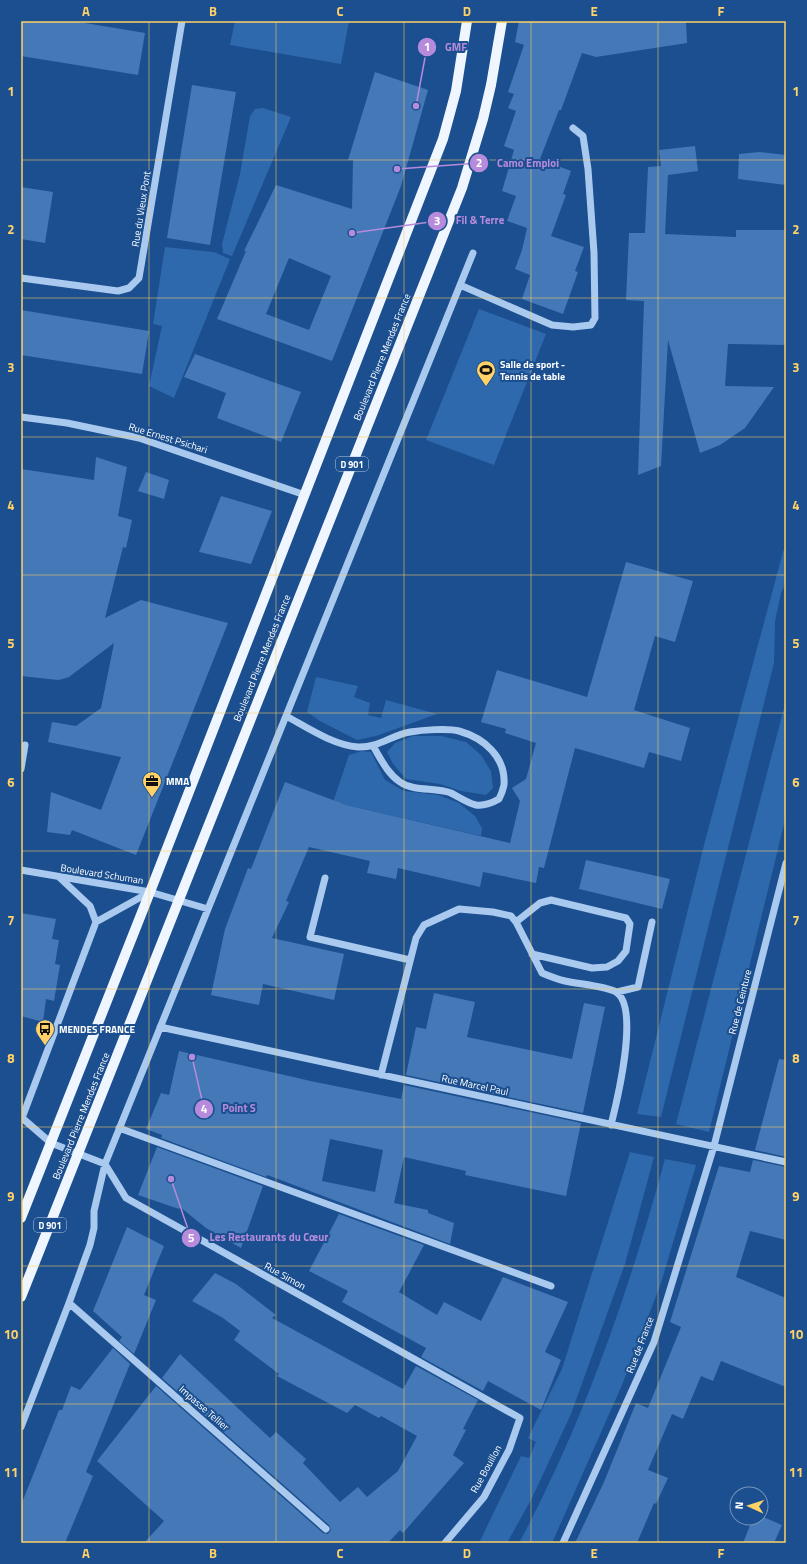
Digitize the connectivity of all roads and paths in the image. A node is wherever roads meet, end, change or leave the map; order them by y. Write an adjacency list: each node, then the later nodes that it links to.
1 (182, 21): 6 (street, Rue du Vieux Pont)
2 (467, 21): 9 (main road, Boulevard Pierre Mendes France / D 901)
3 (502, 21): 19 (main road, Boulevard Pierre Mendes France / D 901)
4 (573, 128): 7 (street)
5 (473, 253): 7 (street)
6 (21, 278)
7 (460, 285): 10 (street)
8 (21, 417): 9 (street, Rue Ernest Psichari)
9 (305, 494): 18 (main road, Boulevard Pierre Mendes France / D 901)
10 (286, 716): 12 (street); 20 (street)
11 (25, 745): 13 (street)
12 (373, 746): 12 (street)
13 (21, 769)
14 (786, 863): 33 (street, Rue de Ceinture)
15 (21, 870): 16 (street, Boulevard Schuman)
16 (59, 877): 18 (street, Boulevard Schuman); 21 (street)
17 (325, 878): 25 (street)
18 (150, 892): 19 (street, Boulevard Schuman); 21 (street); 32 (main road, Boulevard Pierre Mendes France / D 901)
19 (179, 900): 20 (street, Boulevard Schuman); 34 (main road, Boulevard Pierre Mendes France / D 901)
20 (208, 909): 27 (street)
21 (96, 922): 29 (street)
22 (516, 922): 24 (street); 24 (street); 25 (street)
23 (652, 922): 26 (street)
24 (532, 954): 26 (street)
25 (410, 960): 28 (street)
26 (617, 992): 30 (street)
27 (160, 1027): 28 (street, Rue Marcel Paul); 31 (street)
28 (381, 1075): 30 (street, Rue Marcel Paul)
29 (22, 1117): 32 (street)
30 (611, 1125): 33 (street, Rue Marcel Paul)
31 (119, 1128): 36 (street); 38 (street)
32 (51, 1143): 34 (street); 37 (main road, Boulevard Pierre Mendes France / D 901)
33 (714, 1146): 35 (street, Rue Marcel Paul); 45 (street, Rue de France)
34 (79, 1153): 36 (street); 39 (main road, Boulevard Pierre Mendes France / D 901)
35 (786, 1162)
36 (105, 1164): 40 (street); 41 (street, Rue Simon)
37 (21, 1218)
38 (551, 1286)
39 (21, 1297)
40 (69, 1303): 42 (street); 43 (street, Impasse Tellier)
41 (520, 1418): 44 (street, Rue Bouillon)
42 (21, 1427)
43 (326, 1528)
44 (445, 1543)
45 (563, 1543)

